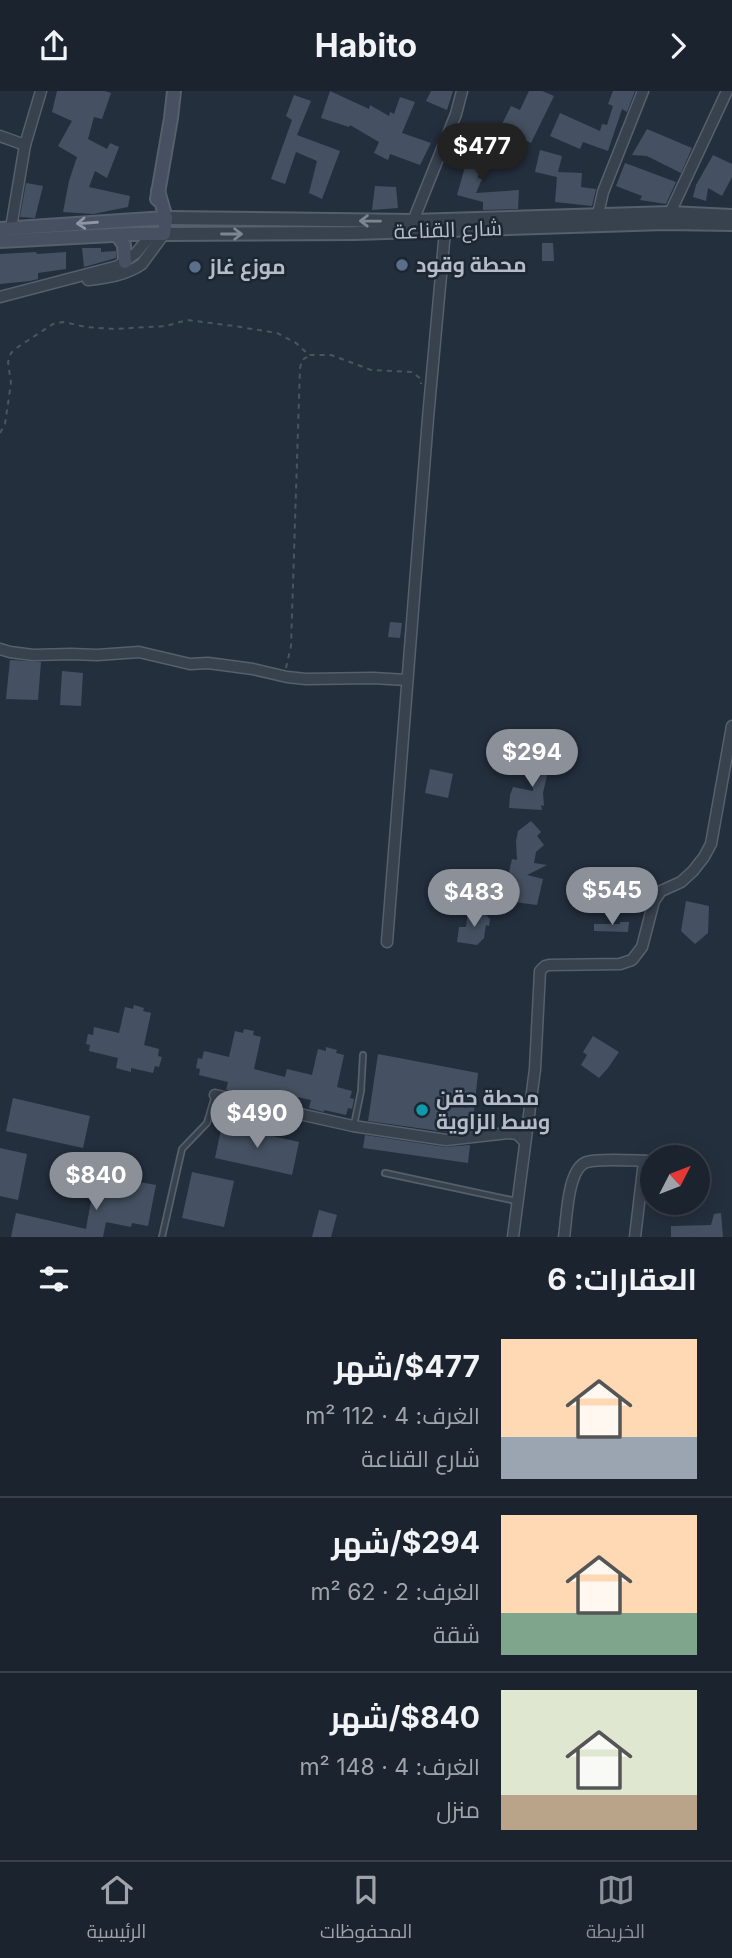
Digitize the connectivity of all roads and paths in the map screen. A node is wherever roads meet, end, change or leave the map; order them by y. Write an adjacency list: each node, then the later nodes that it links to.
1 (41, 91): 7 (street)
2 (174, 91): 11 (main road)
3 (462, 91): 12 (street)
4 (643, 91): 9 (street)
5 (727, 91): 8 (street)
6 (0, 137): 7 (street)
7 (25, 145): 14 (street)
8 (670, 213): 9 (street, شارع القناعة); 10 (street, شارع القناعة)
9 (598, 214): 12 (street, شارع القناعة)
10 (732, 216)
11 (161, 218): 12 (street, شارع القناعة, one-way to 11); 14 (main road, one-way to 14); 16 (main road)
12 (413, 221)
13 (732, 224): 15 (street, شارع القناعة)
14 (6, 229)
15 (445, 231): 16 (street, شارع القناعة, one-way to 15); 27 (street)
16 (158, 234): 17 (main road); 19 (street); 20 (street)
17 (117, 235): 18 (main road); 19 (main road)
18 (0, 241)
19 (125, 262): 20 (street)
20 (56, 283): 21 (street)
21 (0, 297)
22 (309, 355): 23 (path); 24 (path); 26 (path)
23 (421, 390)
24 (0, 433)
25 (0, 649): 26 (street)
26 (283, 676): 27 (street)
27 (407, 680): 29 (street)
28 (732, 726): 33 (street)
29 (387, 942)
30 (363, 1055): 32 (lane)
31 (215, 1095): 32 (street); 38 (lane)
32 (354, 1126): 33 (street)
33 (525, 1142): 36 (street)
34 (640, 1161): 40 (street)
35 (385, 1173): 36 (lane)
36 (517, 1201): 39 (street)
37 (640, 1208): 41 (street)
38 (162, 1237)
39 (513, 1237)
40 (565, 1237)
41 (635, 1237)

